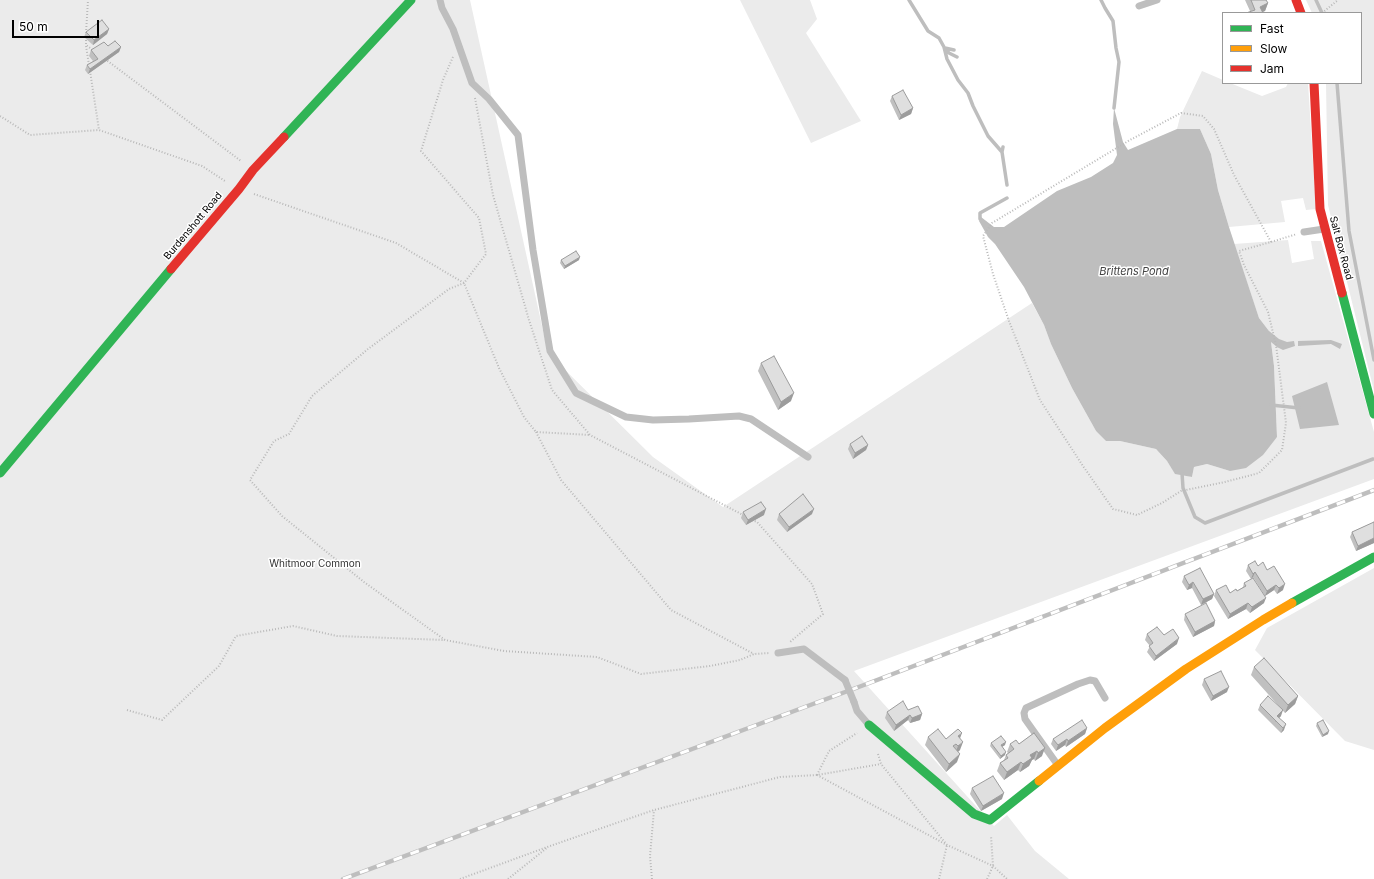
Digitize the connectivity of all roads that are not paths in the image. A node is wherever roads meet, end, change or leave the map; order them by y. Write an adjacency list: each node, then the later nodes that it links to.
1 (411, 0): 12 (street, Burdenshott Road)
2 (440, 0): 11 (lane)
3 (1157, 0): 5 (lane)
4 (1296, 0): 6 (street)
5 (1139, 6)
6 (1301, 12)
7 (1314, 84): 8 (street, Salt Box Road)
8 (1324, 229): 9 (lane); 10 (street, Salt Box Road)
9 (1304, 232)
10 (1374, 414)
11 (808, 457)
12 (0, 473)
13 (1374, 558): 17 (street)
14 (778, 653): 16 (lane, bridge)
15 (1105, 698): 17 (lane)
16 (869, 725): 17 (street)
17 (1058, 766)

